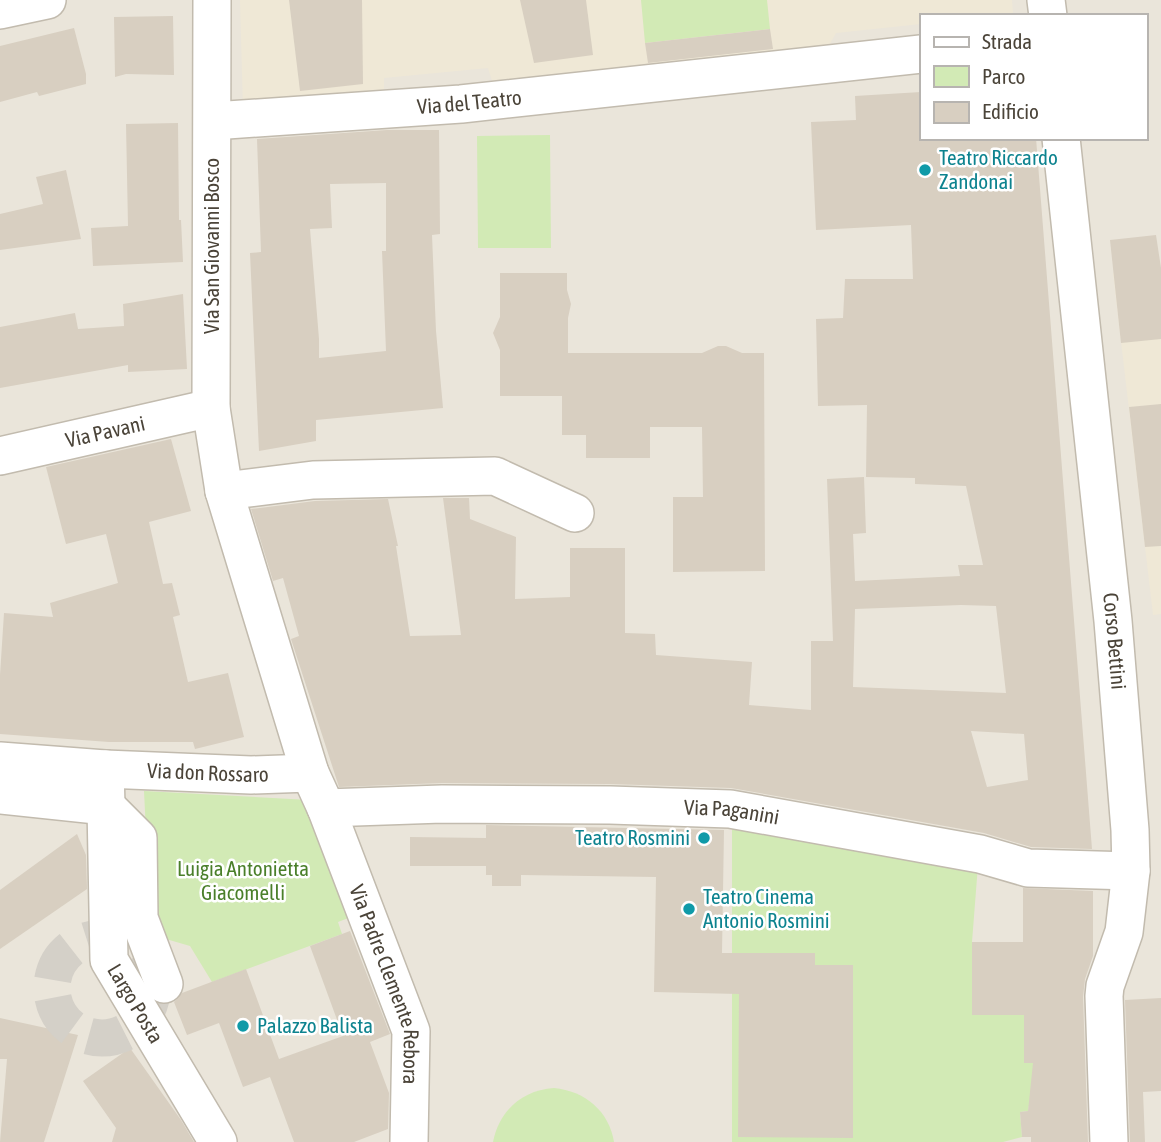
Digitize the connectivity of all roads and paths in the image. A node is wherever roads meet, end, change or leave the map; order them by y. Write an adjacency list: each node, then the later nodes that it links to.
1 (47, 0): 3 (street)
2 (212, 0): 5 (street, Via San Giovanni Bosco)
3 (0, 10)
4 (920, 54): 5 (street, Via del Teatro)
5 (213, 121): 7 (street, Via San Giovanni Bosco)
6 (1061, 140): 17 (street, Corso Bettini)
7 (211, 408): 8 (street, Via Pavani); 9 (street, Via San Giovanni Bosco)
8 (0, 456)
9 (224, 491): 10 (street); 13 (street, Via San Giovanni Bosco)
10 (575, 513)
11 (0, 761): 12 (street, Via don Rossaro)
12 (105, 769): 13 (street, Via don Rossaro); 15 (street, Largo Posta)
13 (310, 773): 16 (street, Via San Giovanni Bosco)
14 (0, 795): 15 (street)
15 (106, 806): 18 (street); 19 (street, Largo Posta)
16 (331, 821): 17 (street, Via Paganini); 20 (street, Via Padre Clemente Rebora)
17 (1131, 871): 21 (street, Corso Bettini)
18 (164, 984)
19 (218, 1142)
20 (409, 1142)
21 (1108, 1142)

